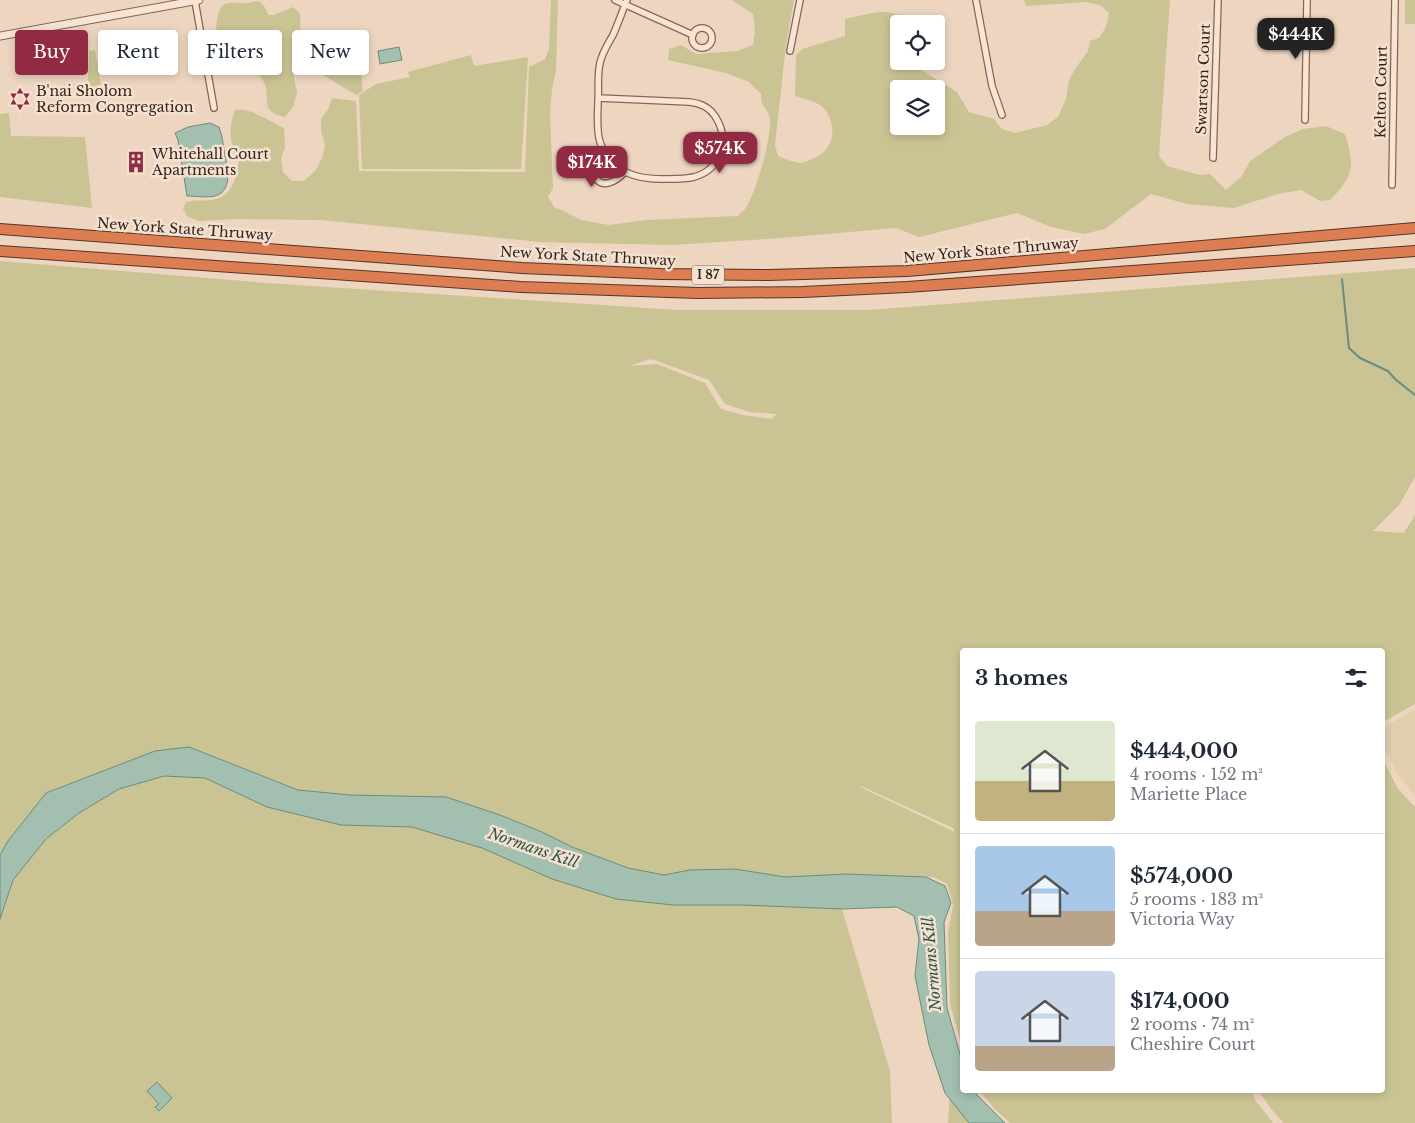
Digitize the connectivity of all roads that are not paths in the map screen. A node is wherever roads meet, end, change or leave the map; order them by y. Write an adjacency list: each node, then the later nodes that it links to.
1 (196, 0): 10 (street); 13 (street)
2 (615, 0): 8 (street)
3 (800, 0): 11 (street)
4 (976, 0): 14 (street)
5 (1218, 0): 17 (street, Swartson Court)
6 (1307, 0): 15 (street)
7 (1396, 0): 19 (street, Kelton Court)
8 (626, 2): 9 (street); 12 (street)
9 (693, 35)
10 (0, 36)
11 (790, 51)
12 (598, 98): 16 (street); 18 (street)
13 (214, 108)
14 (1002, 114)
15 (1305, 120)
16 (606, 154): 18 (street); 18 (street)
17 (1213, 158)
18 (625, 172)
19 (1392, 185)
20 (1415, 228): 21 (highway, New York State Thruway / I 87)
21 (0, 229)
22 (1415, 250): 23 (highway, I 87)
23 (0, 251)

